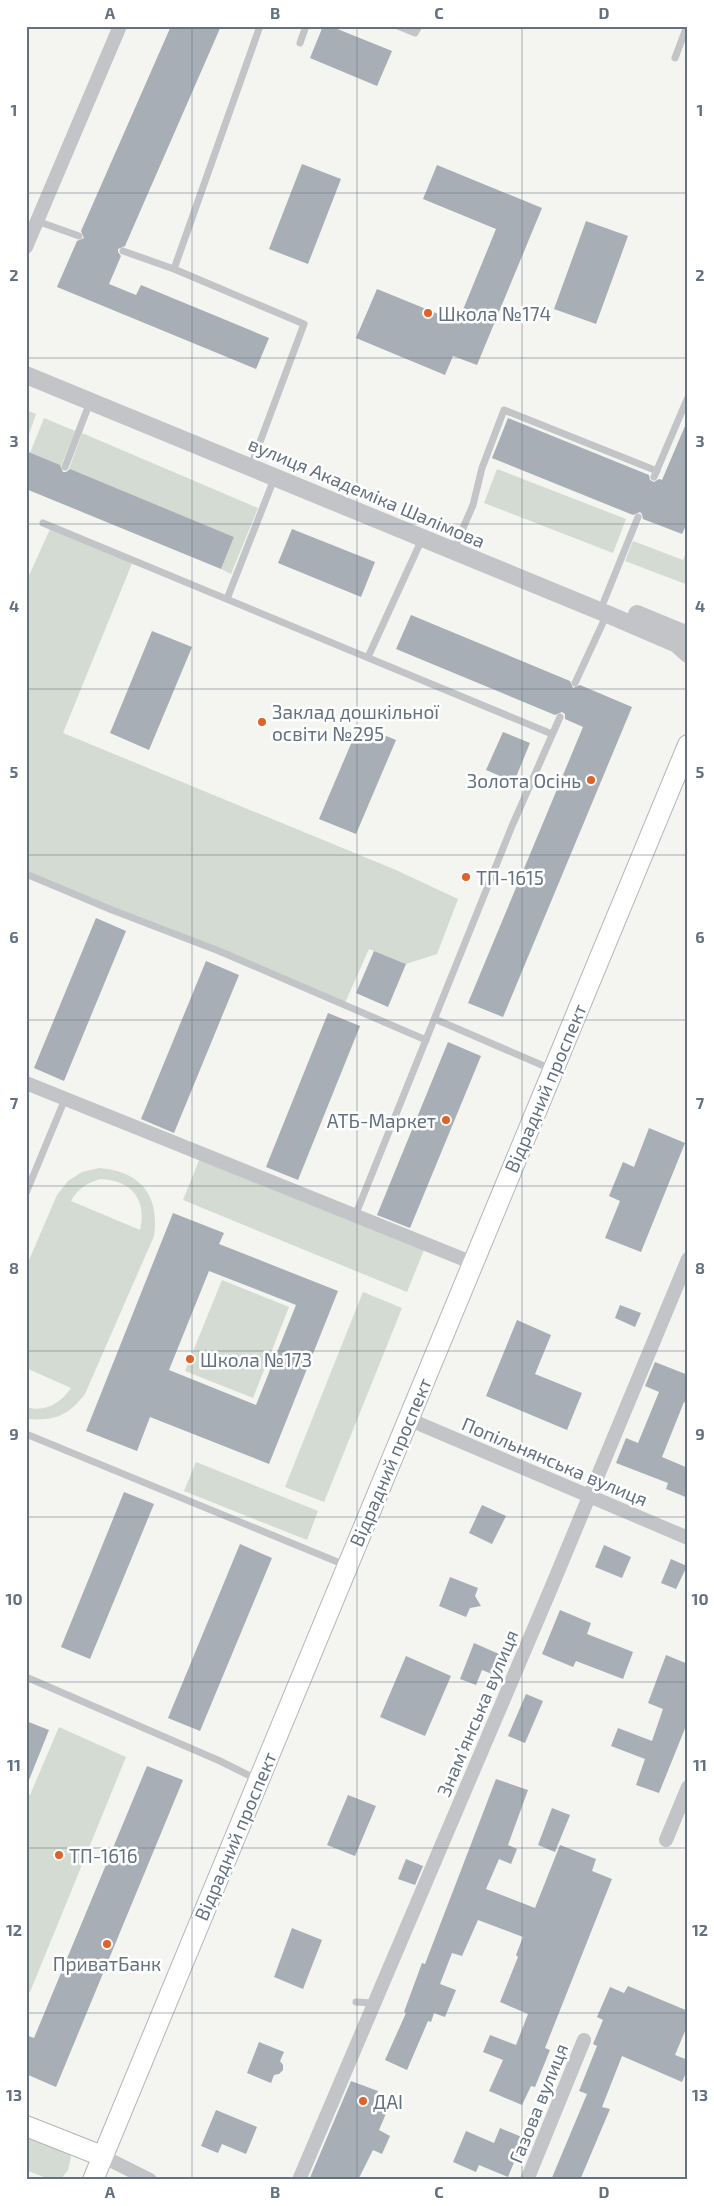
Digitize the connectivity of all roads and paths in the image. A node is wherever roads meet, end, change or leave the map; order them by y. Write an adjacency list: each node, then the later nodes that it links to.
1 (120, 26): 9 (street)
2 (260, 26): 13 (lane)
3 (306, 26): 7 (lane)
4 (398, 26): 5 (lane)
5 (419, 26)
6 (687, 26): 8 (lane)
7 (300, 42)
8 (675, 58)
9 (37, 221): 10 (lane); 11 (street)
10 (79, 236)
11 (26, 247)
12 (123, 251): 13 (lane)
13 (174, 269): 18 (lane)
14 (26, 365): 18 (street, вулиця Академіка Шалімова)
15 (26, 375): 17 (street, вулиця Академіка Шалімова)
16 (688, 397): 24 (lane)
17 (91, 401): 19 (lane); 20 (street, вулиця Академіка Шалімова)
18 (254, 458): 24 (street, вулиця Академіка Шалімова)
19 (65, 467)
20 (276, 476): 23 (street, вулиця Академіка Шалімова); 25 (lane)
21 (638, 517): 26 (lane)
22 (43, 523): 25 (lane)
23 (422, 538): 26 (street, вулиця Академіка Шалімова); 29 (lane)
24 (457, 542): 26 (street, вулиця Академіка Шалімова)
25 (227, 599): 29 (lane)
26 (605, 608): 27 (street, вулиця Академіка Шалімова); 28 (street, вулиця Академіка Шалімова); 30 (lane)
27 (688, 632)
28 (688, 654)
29 (368, 658): 32 (lane)
30 (575, 683)
31 (560, 717): 32 (lane)
32 (552, 734): 35 (lane)
33 (688, 745): 37 (main road, Відрадний проспект)
34 (26, 874): 36 (lane)
35 (435, 1019): 36 (lane); 37 (lane)
36 (426, 1040): 41 (lane)
37 (553, 1070): 43 (main road, Відрадний проспект)
38 (26, 1084): 39 (street)
39 (65, 1099): 40 (lane); 41 (street)
40 (26, 1193)
41 (355, 1216): 43 (street)
42 (688, 1259): 46 (street, Знамʼянська вулиця)
43 (473, 1263): 44 (main road, Відрадний проспект)
44 (408, 1418): 46 (street, Попільнянська вулиця); 48 (main road, Відрадний проспект)
45 (26, 1434): 48 (lane)
46 (588, 1496): 47 (street, Попільнянська вулиця); 54 (street, Знамʼянська вулиця)
47 (688, 1538)
48 (347, 1566): 50 (main road, Відрадний проспект)
49 (26, 1677): 50 (lane)
50 (258, 1780): 57 (main road, Відрадний проспект)
51 (688, 1787): 52 (street)
52 (666, 1840)
53 (356, 2002): 54 (lane)
54 (373, 2003): 60 (street, Знамʼянська вулиця)
55 (584, 2040): 61 (street, Газова вулиця)
56 (26, 2126): 57 (main road)
57 (102, 2156): 58 (main road, Відрадний проспект); 59 (street)
58 (93, 2180)
59 (150, 2180)
60 (299, 2180)
61 (527, 2180)

